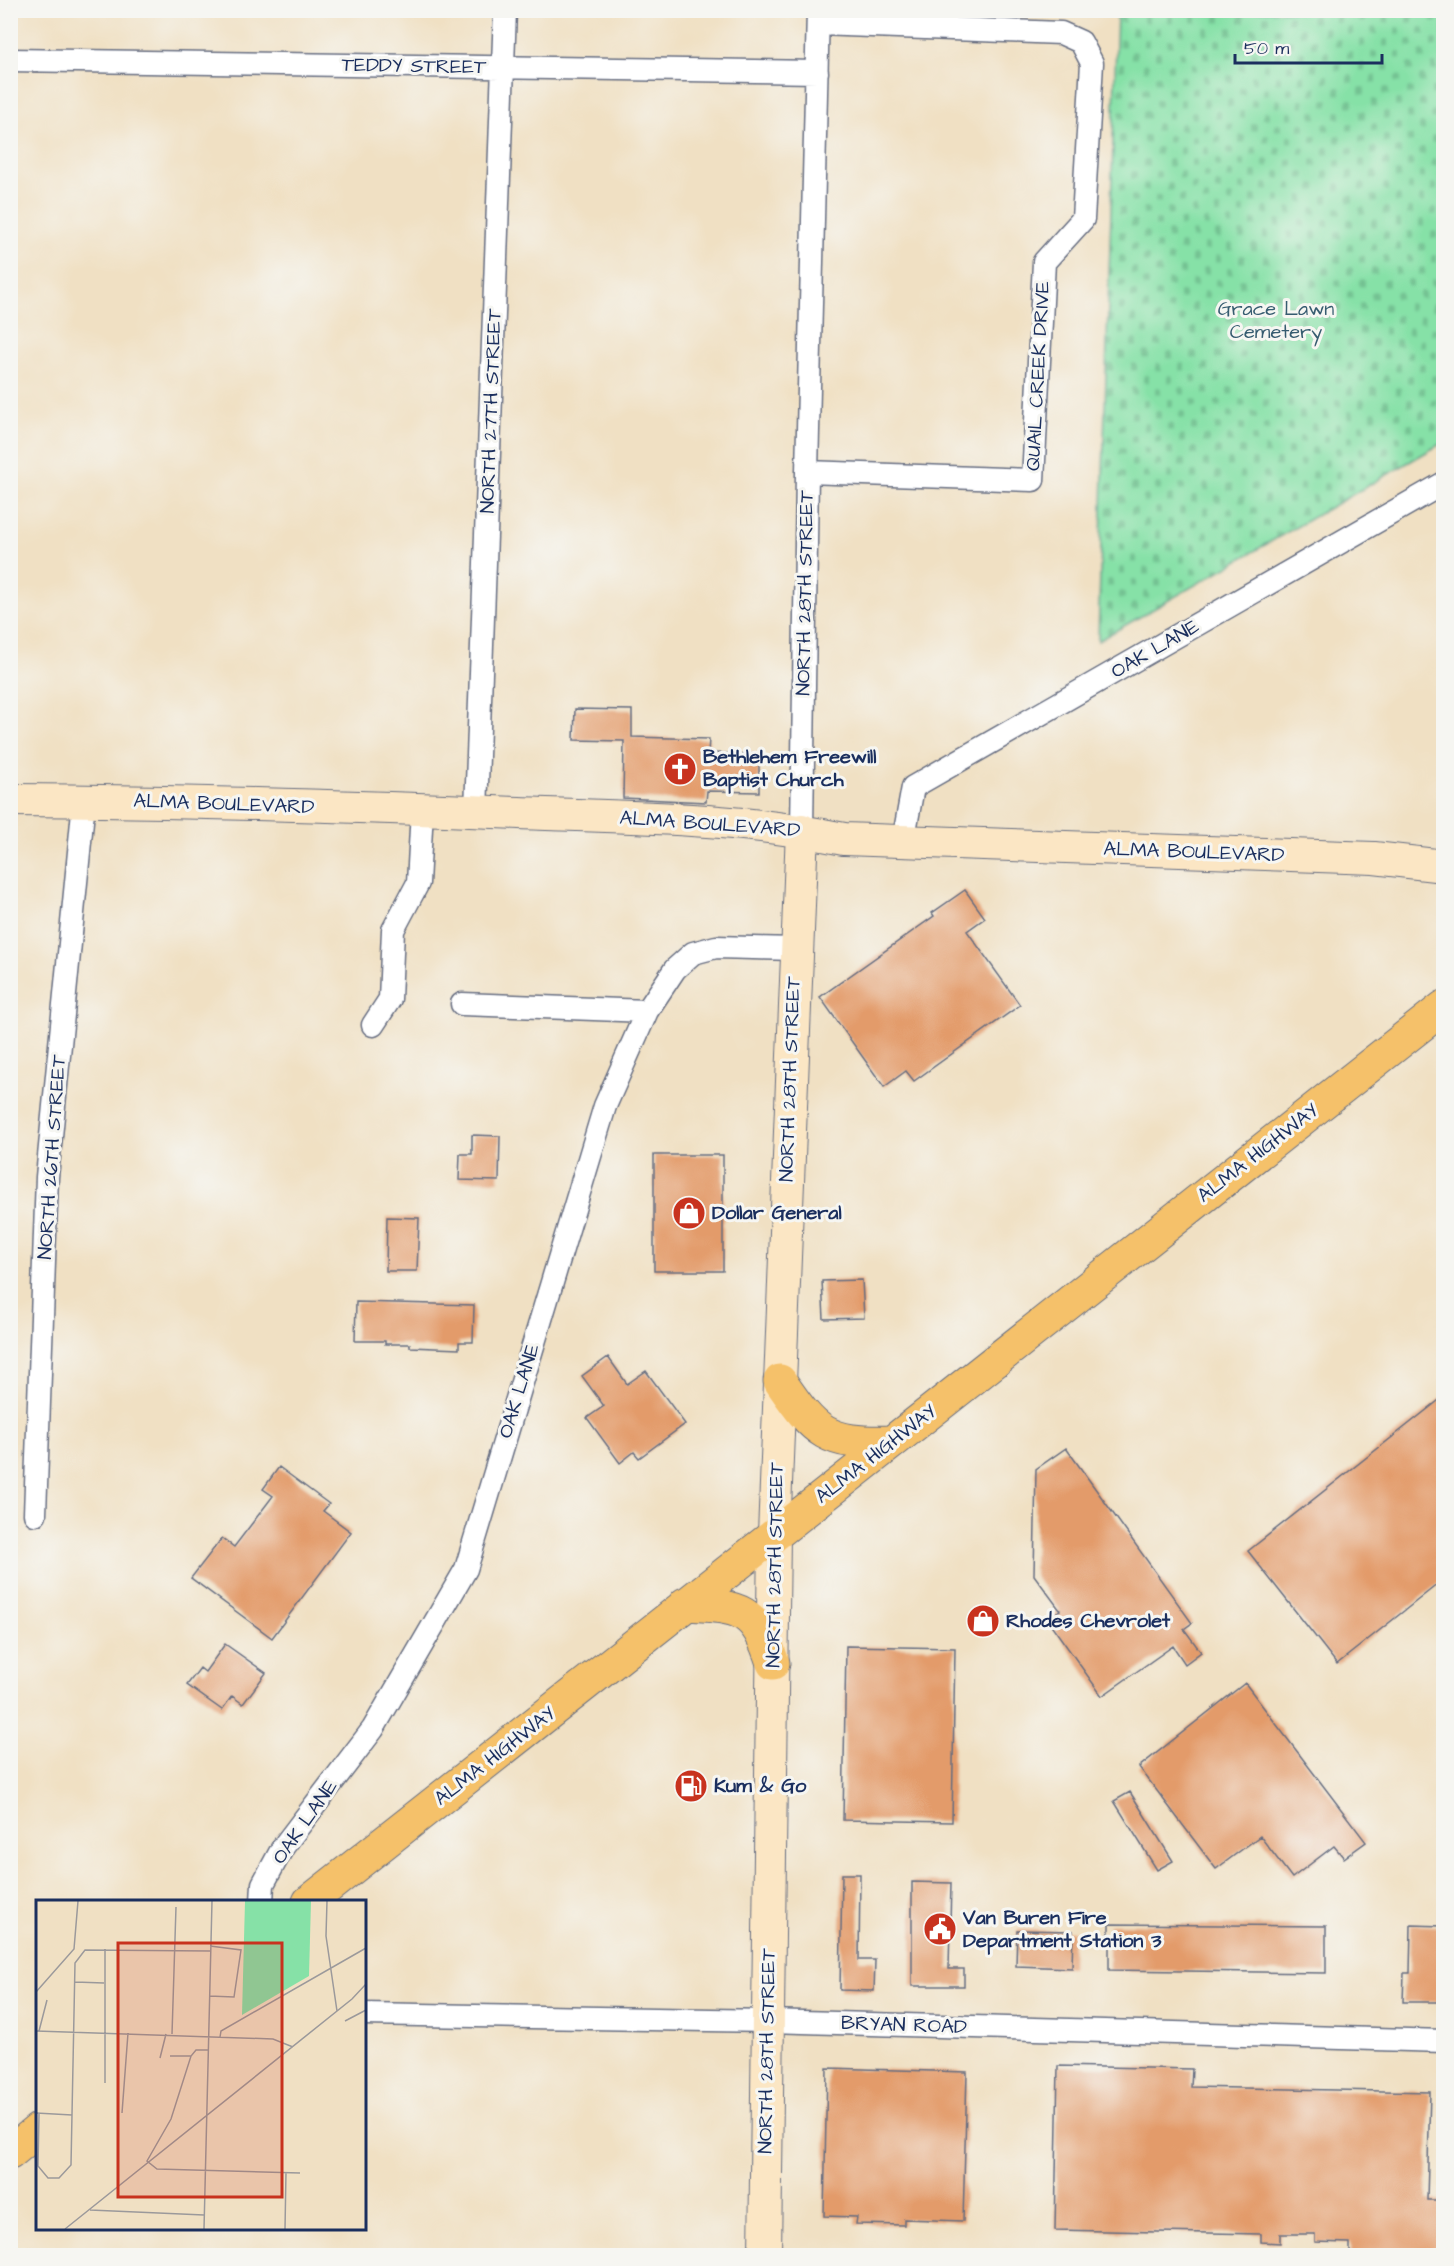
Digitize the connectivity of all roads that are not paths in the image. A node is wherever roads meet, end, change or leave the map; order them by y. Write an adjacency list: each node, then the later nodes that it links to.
1 (505, 10): 4 (street, NORTH 27TH STREET)
2 (818, 17): 5 (street, NORTH 28TH STREET); 6 (street, QUAIL CREEK DRIVE)
3 (10, 60): 4 (street, TEDDY STREET)
4 (504, 68): 5 (street, TEDDY STREET); 11 (street, NORTH 27TH STREET)
5 (817, 72): 6 (street, NORTH 28TH STREET)
6 (807, 472): 12 (street, NORTH 28TH STREET)
7 (1443, 483): 13 (street, OAK LANE)
8 (10, 800): 9 (street, ALMA BOULEVARD)
9 (84, 801): 10 (street, ALMA BOULEVARD); 22 (street, NORTH 26TH STREET)
10 (422, 810): 11 (street, ALMA BOULEVARD); 19 (street)
11 (476, 811): 12 (street, ALMA BOULEVARD)
12 (802, 830): 13 (street, ALMA BOULEVARD); 15 (street, NORTH 28TH STREET)
13 (903, 842): 14 (street, ALMA BOULEVARD)
14 (1443, 866)
15 (795, 949): 18 (street, OAK LANE); 20 (street, NORTH 28TH STREET)
16 (462, 1004): 18 (street)
17 (1443, 1007): 21 (main road, ALMA HIGHWAY)
18 (647, 1011): 26 (street, OAK LANE)
19 (373, 1024)
20 (780, 1381): 21 (main road); 23 (street, NORTH 28TH STREET)
21 (892, 1442): 23 (main road, ALMA HIGHWAY)
22 (35, 1514)
23 (774, 1534): 24 (main road, ALMA HIGHWAY); 25 (street, NORTH 28TH STREET)
24 (685, 1604): 25 (main road); 27 (main road, ALMA HIGHWAY)
25 (773, 1663): 29 (street, NORTH 28TH STREET)
26 (262, 1900)
27 (312, 1900)
28 (366, 2014): 29 (street, BRYAN ROAD)
29 (768, 2021): 30 (street, BRYAN ROAD); 33 (street, NORTH 28TH STREET)
30 (1443, 2041)
31 (36, 2132): 32 (main road)
32 (10, 2153)
33 (765, 2256)

